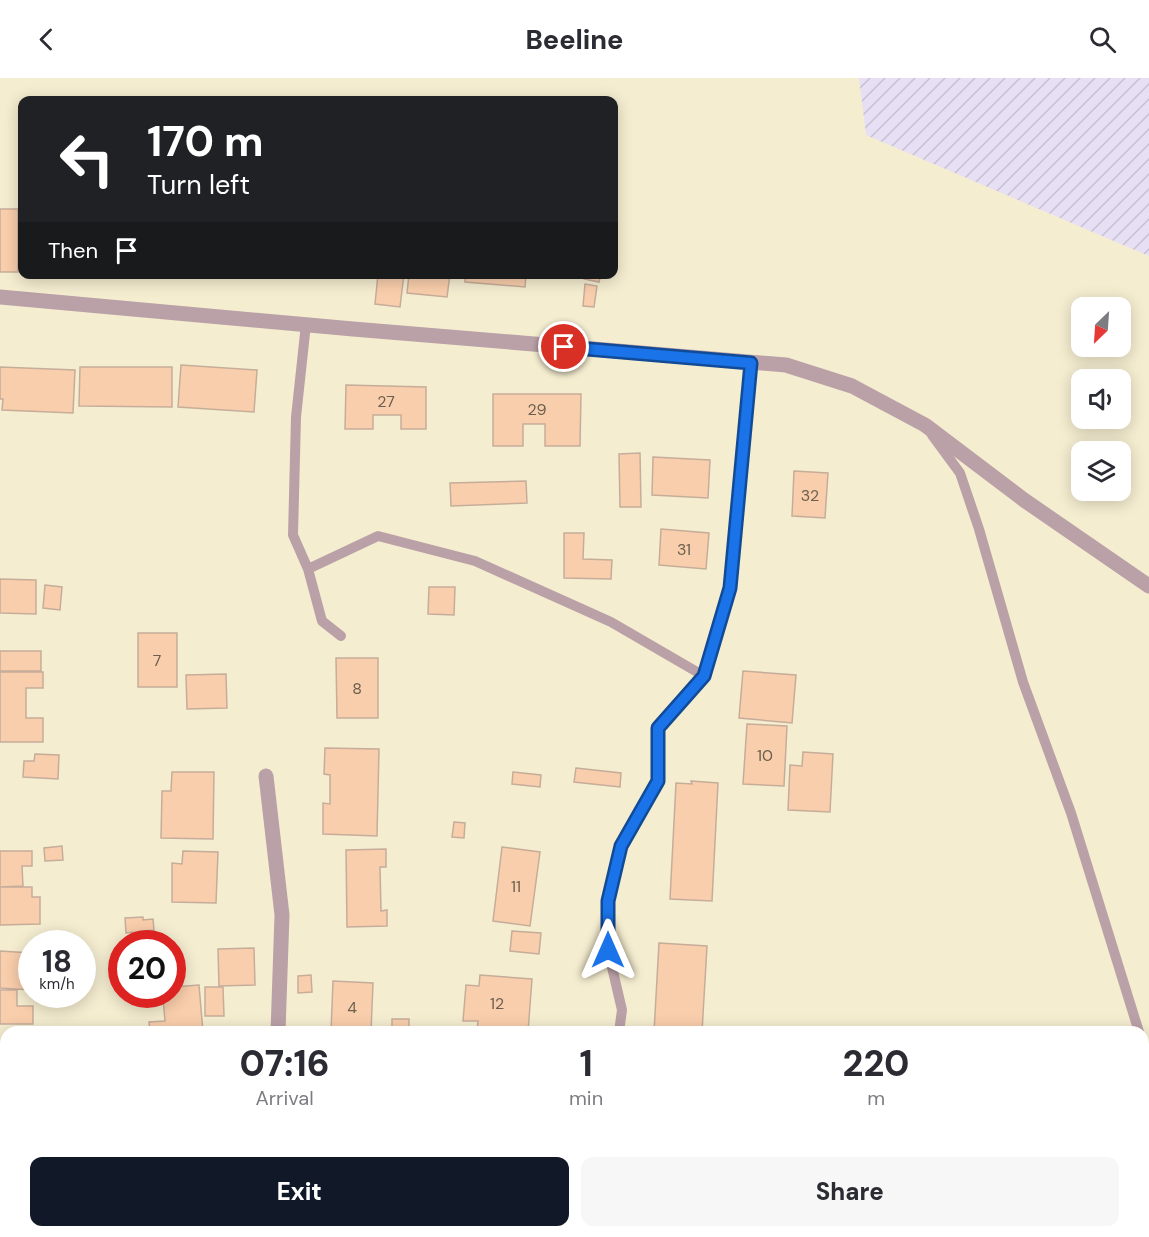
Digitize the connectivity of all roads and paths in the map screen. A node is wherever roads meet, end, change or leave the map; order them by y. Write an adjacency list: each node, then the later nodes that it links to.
1 (0, 297): 2 (street)
2 (306, 324): 3 (street); 5 (lane)
3 (751, 363): 4 (street); 8 (lane)
4 (925, 425): 6 (street); 12 (lane)
5 (308, 568): 7 (lane); 8 (lane)
6 (1149, 586)
7 (341, 636)
8 (704, 676): 11 (lane)
9 (266, 776): 10 (street)
10 (278, 1026)
11 (620, 1026)
12 (1137, 1026)

